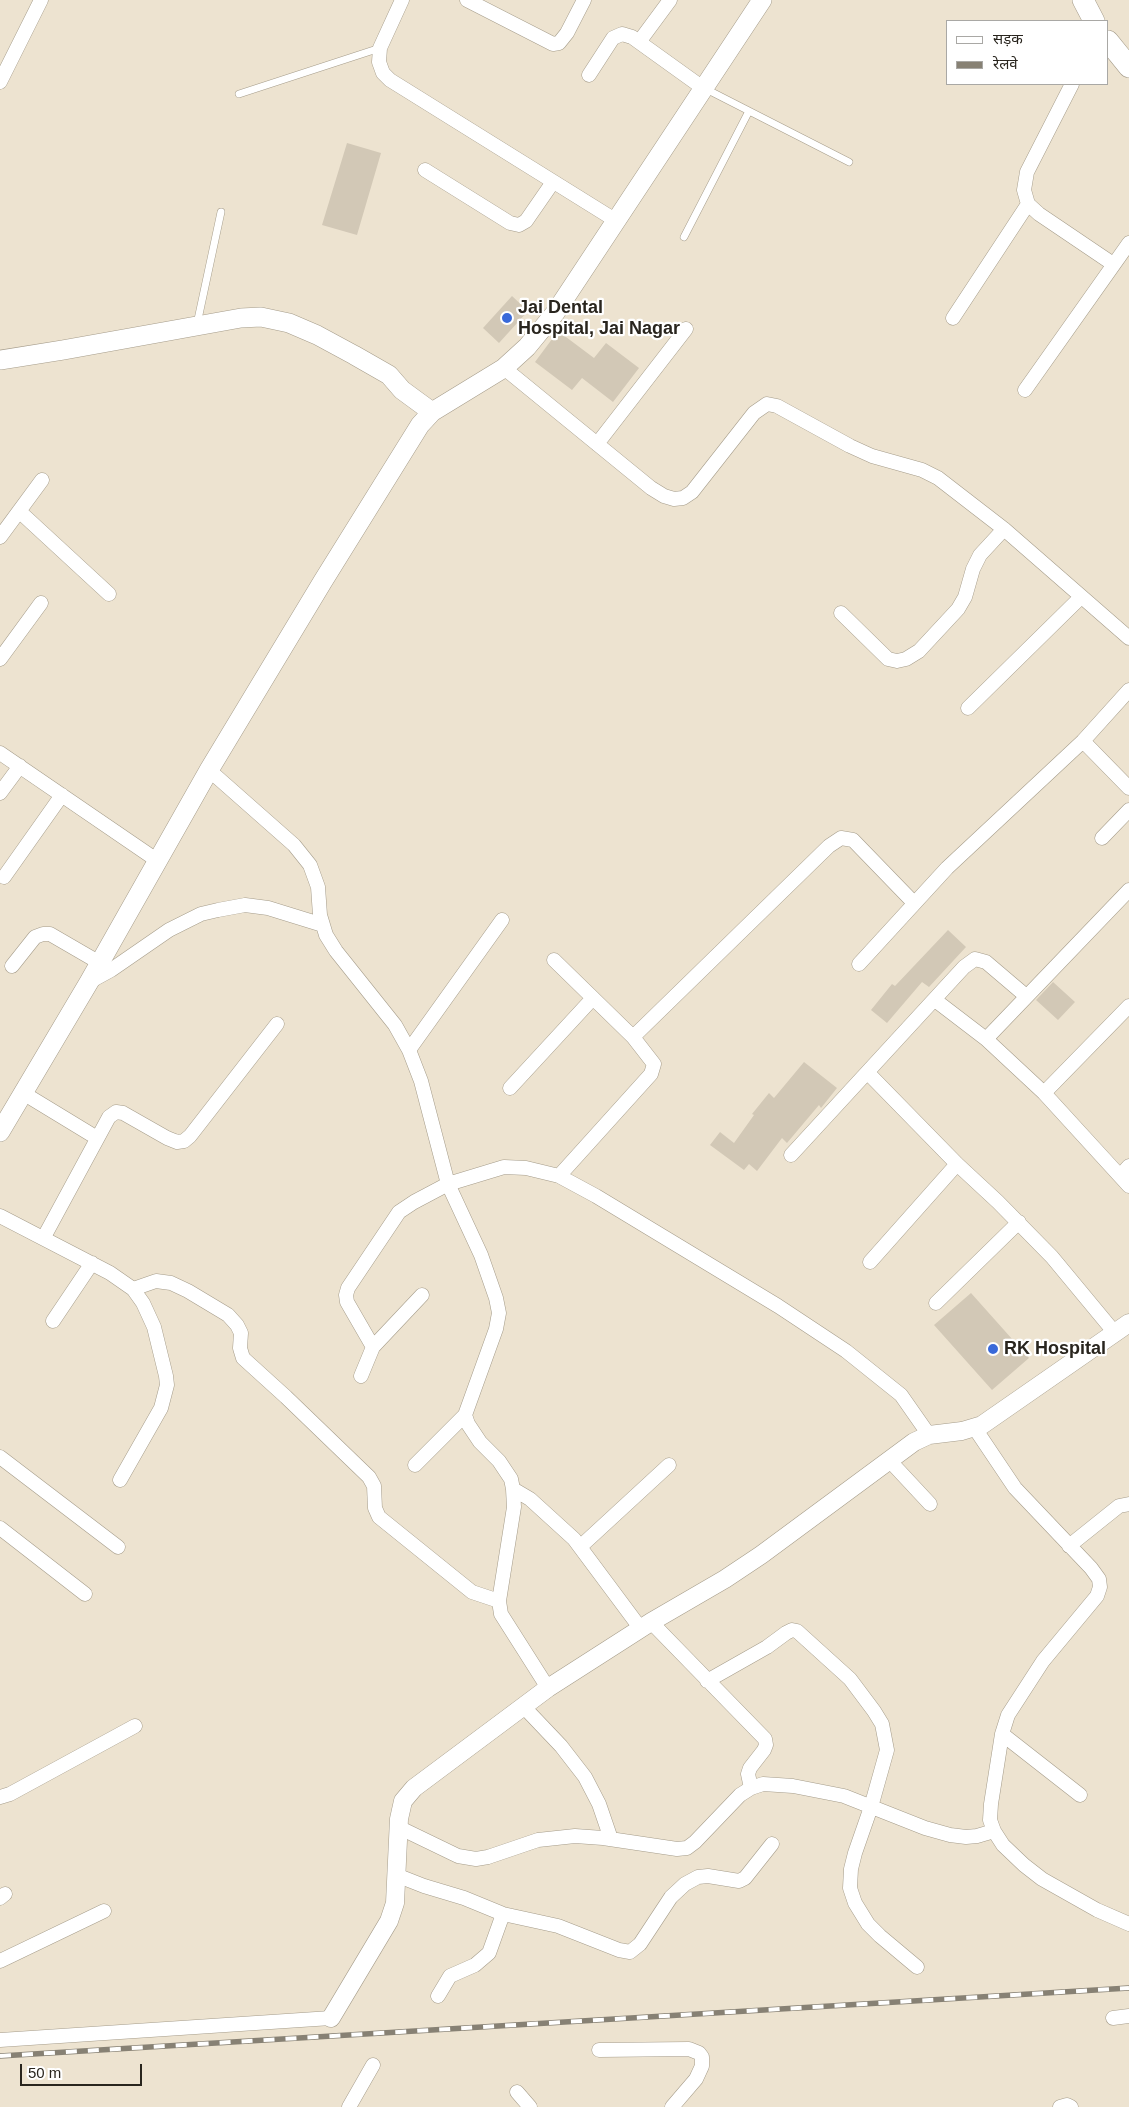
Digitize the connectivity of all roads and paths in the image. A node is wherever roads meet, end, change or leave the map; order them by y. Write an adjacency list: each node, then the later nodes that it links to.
1 (41, 0): 14 (street)
2 (402, 0): 11 (street)
3 (467, 0): 4 (street)
4 (584, 0)
5 (670, 0): 9 (street)
6 (762, 0): 16 (main road)
7 (1083, 0): 8 (main road)
8 (1093, 20)
9 (639, 42): 13 (street); 16 (street)
10 (1109, 42): 12 (main road)
11 (380, 48): 17 (lane); 21 (street)
12 (1129, 67)
13 (589, 75)
14 (0, 82)
15 (1071, 85): 22 (street)
16 (703, 88): 18 (lane); 24 (main road)
17 (239, 94)
18 (749, 111): 19 (lane); 25 (lane)
19 (849, 162)
20 (425, 170): 21 (street)
21 (553, 182): 24 (street)
22 (1028, 204): 27 (street); 28 (street)
23 (221, 212): 29 (lane)
24 (615, 220): 32 (main road)
25 (684, 237)
26 (1129, 243): 27 (street)
27 (1113, 264): 33 (street)
28 (953, 318)
29 (196, 326): 31 (main road); 34 (main road)
30 (686, 329): 35 (street)
31 (0, 360)
32 (504, 368): 34 (main road); 35 (street)
33 (1025, 390)
34 (432, 412): 51 (main road)
35 (597, 444): 38 (street)
36 (42, 480): 37 (street)
37 (19, 512): 39 (street); 40 (street)
38 (1004, 529): 41 (street); 43 (street)
39 (0, 537)
40 (109, 594)
41 (1081, 597): 44 (street); 47 (street)
42 (41, 603): 45 (street)
43 (841, 614)
44 (1129, 638)
45 (0, 658)
46 (1129, 690): 48 (street)
47 (968, 708)
48 (1083, 741): 52 (street); 60 (street)
49 (0, 753): 50 (street)
50 (20, 766): 53 (street); 54 (street)
51 (209, 770): 57 (main road); 62 (street)
52 (1129, 788)
53 (0, 793)
54 (62, 795): 57 (street); 58 (street)
55 (1129, 810): 56 (street)
56 (1102, 838)
57 (158, 860): 64 (main road)
58 (4, 877)
59 (1129, 890): 68 (street)
60 (914, 903): 65 (street); 73 (street)
61 (502, 920): 75 (street)
62 (323, 924): 67 (street); 75 (street)
63 (554, 960): 69 (street)
64 (100, 963): 66 (street); 67 (main road)
65 (859, 964)
66 (12, 966)
67 (89, 982): 78 (main road)
68 (1026, 996): 70 (street); 74 (street)
69 (593, 998): 73 (street); 77 (street)
70 (935, 1000): 74 (street); 76 (street)
71 (1129, 1006): 79 (street)
72 (277, 1024): 81 (street)
73 (633, 1037): 84 (street)
74 (986, 1038): 79 (street)
75 (408, 1050): 86 (street)
76 (868, 1072): 82 (street); 83 (street)
77 (510, 1088)
78 (23, 1093): 80 (main road); 81 (street)
79 (1044, 1093): 85 (street)
80 (0, 1132)
81 (97, 1138): 89 (street)
82 (791, 1155)
83 (957, 1164): 88 (street); 90 (street)
84 (558, 1176): 86 (street); 101 (street)
85 (1126, 1176)
86 (448, 1184): 97 (street); 99 (street)
87 (0, 1216): 89 (street)
88 (1018, 1222): 94 (street); 96 (street)
89 (44, 1238): 91 (street)
90 (870, 1262)
91 (92, 1263): 92 (street); 95 (street)
92 (132, 1289): 106 (street); 115 (street)
93 (422, 1296): 97 (street)
94 (936, 1303)
95 (52, 1321)
96 (1122, 1328): 100 (street)
97 (373, 1347): 98 (street)
98 (361, 1376)
99 (465, 1415): 104 (street); 107 (street)
100 (974, 1427): 101 (street); 111 (street)
101 (929, 1435): 103 (street)
102 (0, 1457): 112 (street)
103 (889, 1460): 108 (street); 116 (street)
104 (415, 1465)
105 (669, 1465): 113 (street)
106 (120, 1480)
107 (513, 1489): 113 (street); 115 (street)
108 (930, 1504)
109 (1129, 1504): 111 (street)
110 (0, 1528): 114 (street)
111 (1069, 1546): 121 (street)
112 (118, 1547)
113 (580, 1547): 116 (street)
114 (85, 1594)
115 (499, 1601): 118 (street)
116 (646, 1625): 117 (street); 118 (street)
117 (707, 1681): 122 (street); 125 (street)
118 (548, 1688): 119 (street)
119 (523, 1706): 126 (street); 128 (street)
120 (135, 1726): 124 (street)
121 (1002, 1734): 123 (street); 127 (street)
122 (751, 1788): 125 (street); 128 (street)
123 (1080, 1795)
124 (0, 1796)
125 (871, 1807): 127 (street); 135 (street)
126 (398, 1827): 128 (street); 130 (street)
127 (994, 1831): 133 (street)
128 (611, 1839)
129 (772, 1844): 132 (street)
130 (396, 1875): 132 (street); 138 (street)
131 (104, 1911): 134 (street)
132 (503, 1914): 136 (street)
133 (1129, 1924)
134 (0, 1961)
135 (917, 1967)
136 (438, 1996)
137 (1129, 2016): 139 (street)
138 (331, 2018): 140 (street)
139 (1113, 2018)
140 (0, 2040)
141 (599, 2050): 146 (street)
142 (373, 2065): 144 (street)
143 (517, 2092): 145 (street)
144 (349, 2107)
145 (530, 2107)
146 (672, 2107)
147 (1060, 2107): 148 (street)
148 (1071, 2107)

